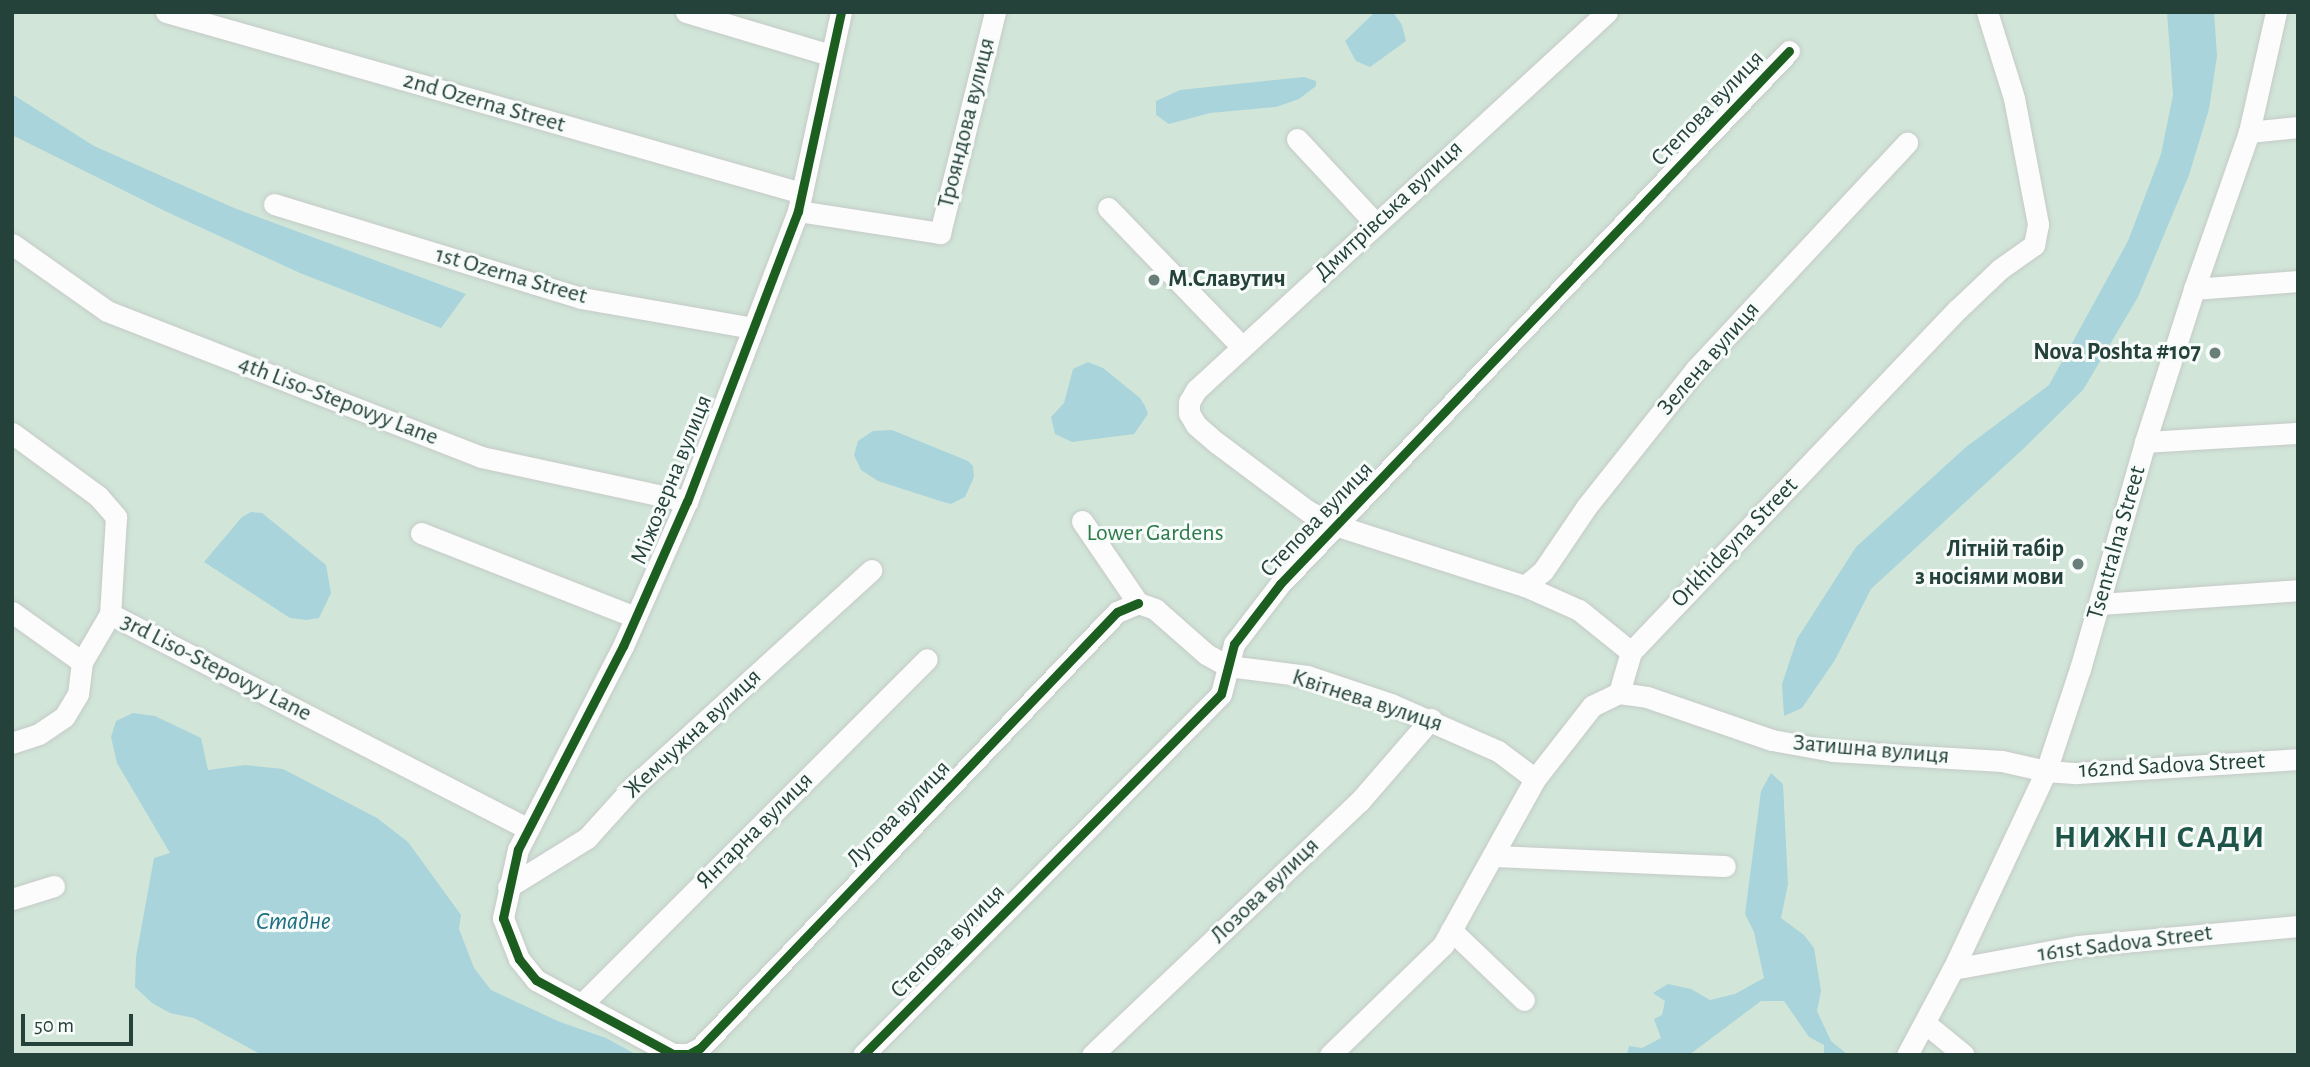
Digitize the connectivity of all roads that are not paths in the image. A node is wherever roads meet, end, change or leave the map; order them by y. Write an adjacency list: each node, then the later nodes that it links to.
1 (166, 12): 14 (street, 2nd Ozerna Street)
2 (686, 12): 9 (street)
3 (841, 12): 9 (street, Міжозерна вулиця)
4 (995, 12): 18 (street, Трояндова вулиця)
5 (1607, 12): 17 (street, Дмитрівська вулиця)
6 (1987, 12): 39 (street, Orkhideyna Street)
7 (2276, 12): 11 (street, Tsentralna Street)
8 (1789, 51): 29 (street, Степова вулиця)
9 (831, 55): 14 (street, Міжозерна вулиця)
10 (2298, 127): 11 (street)
11 (2249, 132): 21 (street, Tsentralna Street)
12 (1297, 139): 17 (street)
13 (1906, 143): 32 (street, Зелена вулиця)
14 (800, 202): 18 (street, 2nd Ozerna Street); 22 (street, Міжозерна вулиця)
15 (274, 204): 22 (street, 1st Ozerna Street)
16 (1108, 208): 23 (street)
17 (1375, 223): 23 (street, Дмитрівська вулиця)
18 (940, 233)
19 (12, 244): 27 (street, 4th Liso-Stepovyy Lane)
20 (2298, 281): 21 (street)
21 (2194, 289): 26 (street, Tsentralna Street)
22 (753, 328): 27 (street, Міжозерна вулиця)
23 (1242, 347): 29 (street, Дмитрівська вулиця)
24 (12, 433): 37 (street, 3rd Liso-Stepovyy Lane)
25 (2298, 433): 26 (street)
26 (2145, 442): 35 (street, Tsentralna Street)
27 (687, 501): 38 (street, Міжозерна вулиця)
28 (1082, 521): 34 (street, Квітнева вулиця)
29 (1338, 526): 32 (street, Дмитрівська вулиця); 42 (street, Степова вулиця)
30 (421, 533): 38 (street)
31 (871, 570): 53 (street, Жемчужна вулиця)
32 (1525, 586): 39 (street, Дмитрівська вулиця)
33 (2298, 590): 35 (street)
34 (1138, 603): 42 (street, Квітнева вулиця); 61 (street, Лугова вулиця)
35 (2100, 604): 47 (street, Tsentralna Street)
36 (12, 612): 41 (street)
37 (110, 614): 41 (street); 49 (street, 3rd Liso-Stepovyy Lane)
38 (635, 617): 49 (street, Міжозерна вулиця)
39 (1631, 652): 43 (street, Orkhideyna Street)
40 (927, 660): 59 (street, Янтарна вулиця)
41 (82, 662): 45 (street)
42 (1228, 666): 44 (street, Квітнева вулиця); 62 (street, Степова вулиця)
43 (1619, 693): 47 (street, Затишна вулиця); 48 (street)
44 (1431, 719): 48 (street, Квітнева вулиця); 63 (street, Лозова вулиця)
45 (12, 743)
46 (2298, 759): 47 (street, 162nd Sadova Street)
47 (2046, 771): 57 (street, Tsentralna Street)
48 (1535, 779): 50 (street)
49 (527, 828): 53 (street, Міжозерна вулиця)
50 (1494, 856): 51 (street); 56 (street)
51 (1725, 866)
52 (54, 886): 54 (street)
53 (508, 887): 59 (street, Міжозерна вулиця)
54 (12, 899)
55 (2298, 926): 57 (street, 161st Sadova Street)
56 (1451, 930): 58 (street); 64 (street)
57 (1953, 968): 60 (street, Tsentralna Street)
58 (1524, 1000)
59 (583, 1003): 61 (street)
60 (1925, 1023): 65 (street, Tsentralna Street); 66 (street)
61 (689, 1054)
62 (863, 1055)
63 (1092, 1055)
64 (1330, 1055)
65 (1907, 1055)
66 (1964, 1055)

